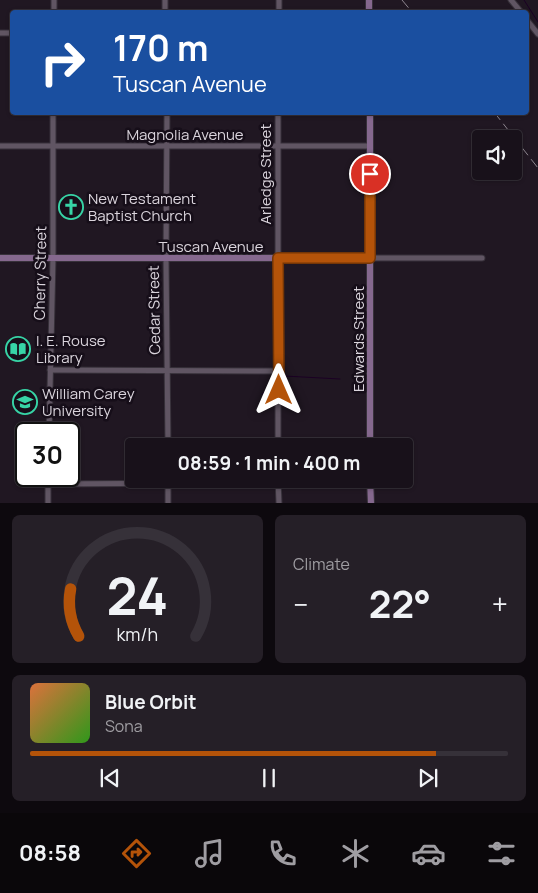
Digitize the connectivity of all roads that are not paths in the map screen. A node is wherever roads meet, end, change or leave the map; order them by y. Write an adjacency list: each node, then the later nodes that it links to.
1 (511, 0): 2 (street)
2 (519, 10)
3 (529, 23): 4 (street)
4 (538, 34)
5 (53, 115): 10 (street, Cherry Street)
6 (167, 115): 13 (street, Cedar Street)
7 (278, 115): 11 (street, Arledge Street)
8 (370, 115): 12 (main road, Edwards Street)
9 (0, 146): 10 (street, Magnolia Avenue)
10 (53, 146): 13 (street, Magnolia Avenue); 15 (street, Cherry Street)
11 (278, 146): 12 (street, Magnolia Avenue); 13 (street, Magnolia Avenue); 17 (street, Arledge Street)
12 (370, 146): 18 (main road, Edwards Street)
13 (167, 147): 16 (street, Cedar Street)
14 (0, 258): 15 (main road, Tuscan Avenue)
15 (53, 258): 16 (main road, Tuscan Avenue); 20 (street, Cherry Street)
16 (166, 258): 17 (main road, Tuscan Avenue); 21 (street, Cedar Street)
17 (278, 258): 18 (main road, Tuscan Avenue); 22 (street, Arledge Street)
18 (370, 258): 19 (street, Tuscan Avenue); 26 (main road, Edwards Street)
19 (482, 258)
20 (50, 370): 21 (street); 23 (street, Cherry Street)
21 (167, 370): 22 (street); 24 (street, Cedar Street)
22 (279, 371): 25 (street, Arledge Street)
23 (49, 422)
24 (168, 438)
25 (278, 438)
26 (370, 438)
27 (125, 482): 28 (street)
28 (80, 483)
29 (48, 487): 33 (street)
30 (168, 488): 34 (street)
31 (278, 488): 35 (street)
32 (370, 488): 36 (main road)
33 (48, 503)
34 (168, 503)
35 (278, 503)
36 (371, 503)

